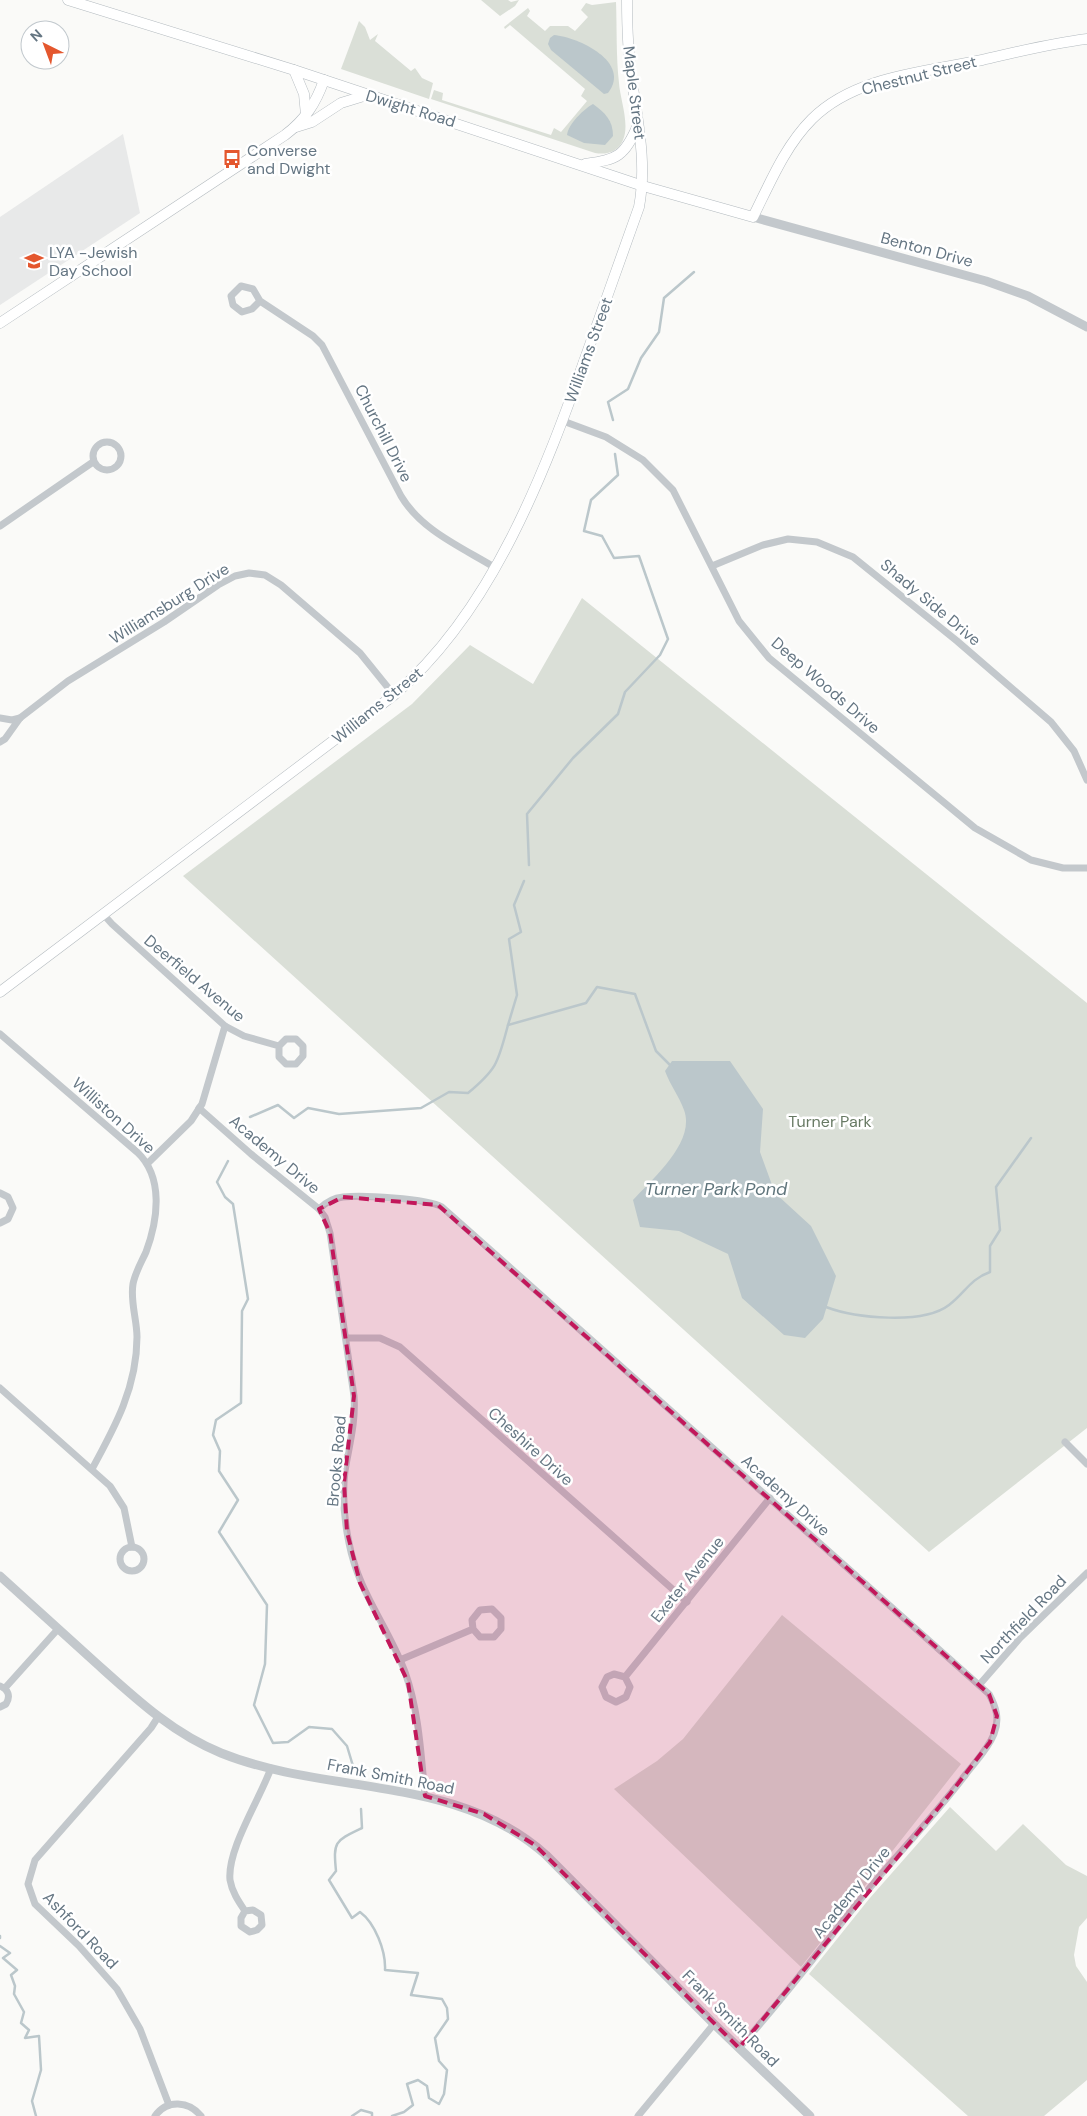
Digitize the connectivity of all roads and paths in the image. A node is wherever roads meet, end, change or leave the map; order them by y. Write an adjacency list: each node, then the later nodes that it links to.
1 (68, 0): 4 (main road, Dwight Road)
2 (627, 0): 8 (main road, Maple Street)
3 (1087, 40): 12 (main road, Chestnut Street)
4 (294, 70): 5 (main road, Dwight Road); 7 (main road)
5 (324, 80): 6 (main road, Dwight Road); 7 (main road)
6 (367, 95): 9 (main road); 10 (main road, Dwight Road)
7 (306, 115): 9 (main road)
8 (638, 124): 10 (main road); 11 (main road, Maple Street)
9 (295, 128): 14 (main road)
10 (582, 165): 11 (main road, Dwight Road)
11 (643, 186): 12 (main road, Dwight Road); 16 (main road, Williams Street)
12 (754, 216): 15 (street, Benton Drive)
13 (260, 301): 20 (street, Churchill Drive)
14 (0, 324)
15 (1087, 327)
16 (563, 421): 19 (street, Deep Woods Drive); 20 (main road, Williams Street)
17 (94, 462): 17 (street); 18 (street)
18 (0, 526)
19 (712, 566): 25 (street, Shady Side Drive); 26 (street, Deep Woods Drive)
20 (494, 567): 21 (main road, Williams Street)
21 (394, 695): 23 (street, Williamsburg Drive); 27 (main road, Williams Street)
22 (0, 718): 23 (street)
23 (20, 718): 24 (street, Williamsburg Drive)
24 (0, 742)
25 (1087, 780)
26 (1087, 868)
27 (103, 914): 28 (main road, Williams Street); 29 (street, Deerfield Avenue)
28 (0, 992)
29 (226, 1026): 31 (street, Deerfield Avenue); 32 (street)
30 (0, 1034): 33 (street, Williston Drive)
31 (279, 1046)
32 (200, 1108): 33 (street); 35 (street, Academy Drive)
33 (148, 1163): 41 (street, Williston Drive)
34 (0, 1193): 36 (street)
35 (319, 1208): 37 (street, Brooks Road); 42 (street, Academy Drive)
36 (0, 1223)
37 (347, 1338): 46 (street, Cheshire Drive); 49 (street, Brooks Road)
38 (0, 1388): 41 (street)
39 (1065, 1442): 40 (street)
40 (1087, 1464)
41 (92, 1469): 43 (street)
42 (770, 1498): 46 (street, Exeter Avenue); 51 (street, Academy Drive)
43 (132, 1547)
44 (1087, 1573): 51 (street, Northfield Road)
45 (0, 1576): 48 (street, Frank Smith Road)
46 (686, 1602): 50 (street, Exeter Avenue)
47 (473, 1628): 47 (street); 49 (street)
48 (58, 1629): 52 (street); 54 (street, Frank Smith Road)
49 (400, 1660): 56 (street, Brooks Road)
50 (625, 1678)
51 (980, 1684): 59 (street, Academy Drive)
52 (2, 1687): 53 (street)
53 (0, 1707)
54 (158, 1717): 55 (street, Frank Smith Road); 60 (street, Ashford Road)
55 (271, 1768): 56 (street, Frank Smith Road); 57 (street)
56 (425, 1796): 58 (street, Frank Smith Road)
57 (246, 1912)
58 (714, 2024): 59 (street, Frank Smith Road); 63 (street)
59 (739, 2048): 64 (street, Frank Smith Road)
60 (169, 2105): 61 (street); 62 (street)
61 (155, 2116)
62 (201, 2116)
63 (638, 2116)
64 (810, 2116)

